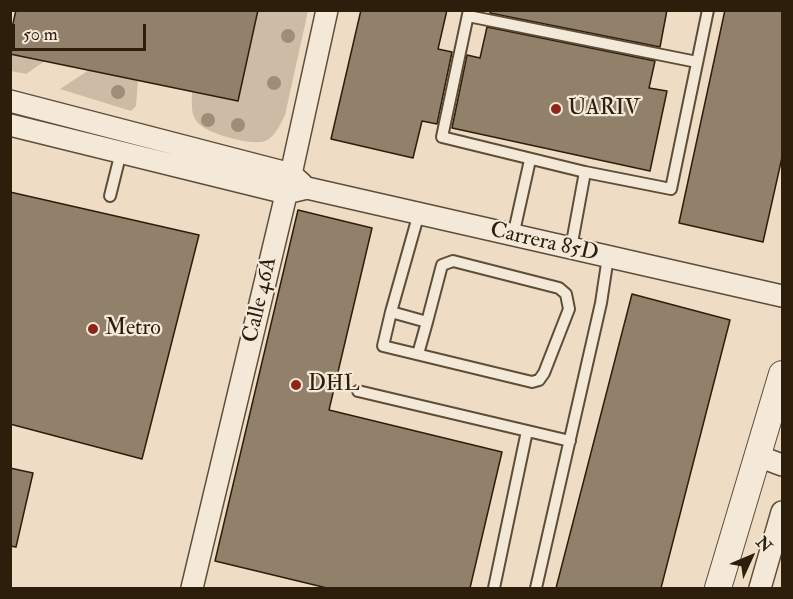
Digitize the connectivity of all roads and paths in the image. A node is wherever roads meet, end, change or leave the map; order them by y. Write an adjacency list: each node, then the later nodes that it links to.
1 (327, 10): 10 (street, Calle 46A)
2 (708, 10): 4 (lane)
3 (468, 13): 4 (lane); 8 (lane)
4 (697, 62): 9 (lane)
5 (10, 101): 10 (street, Carrera 85D)
6 (10, 125): 7 (street, Carrera 85D)
7 (121, 152): 10 (street, Carrera 85D); 11 (lane)
8 (530, 160): 9 (lane); 13 (lane)
9 (585, 172): 14 (lane)
10 (295, 185): 12 (street, Carrera 85D); 27 (street, Calle 46A)
11 (110, 196)
12 (418, 213): 13 (street, Carrera 85D); 17 (lane)
13 (513, 236): 14 (street, Carrera 85D)
14 (571, 248): 15 (street, Carrera 85D)
15 (608, 257): 16 (street, Carrera 85D); 23 (lane)
16 (783, 296)
17 (391, 312): 18 (lane); 19 (lane)
18 (427, 321): 19 (lane); 19 (lane)
19 (418, 354)
20 (783, 374): 24 (street)
21 (358, 391): 22 (lane)
22 (527, 431): 23 (lane); 28 (lane)
23 (570, 441): 29 (lane)
24 (758, 456): 25 (street); 30 (street)
25 (783, 465)
26 (783, 512): 31 (street)
27 (197, 587)
28 (494, 588)
29 (536, 588)
30 (718, 588)
31 (760, 588)

